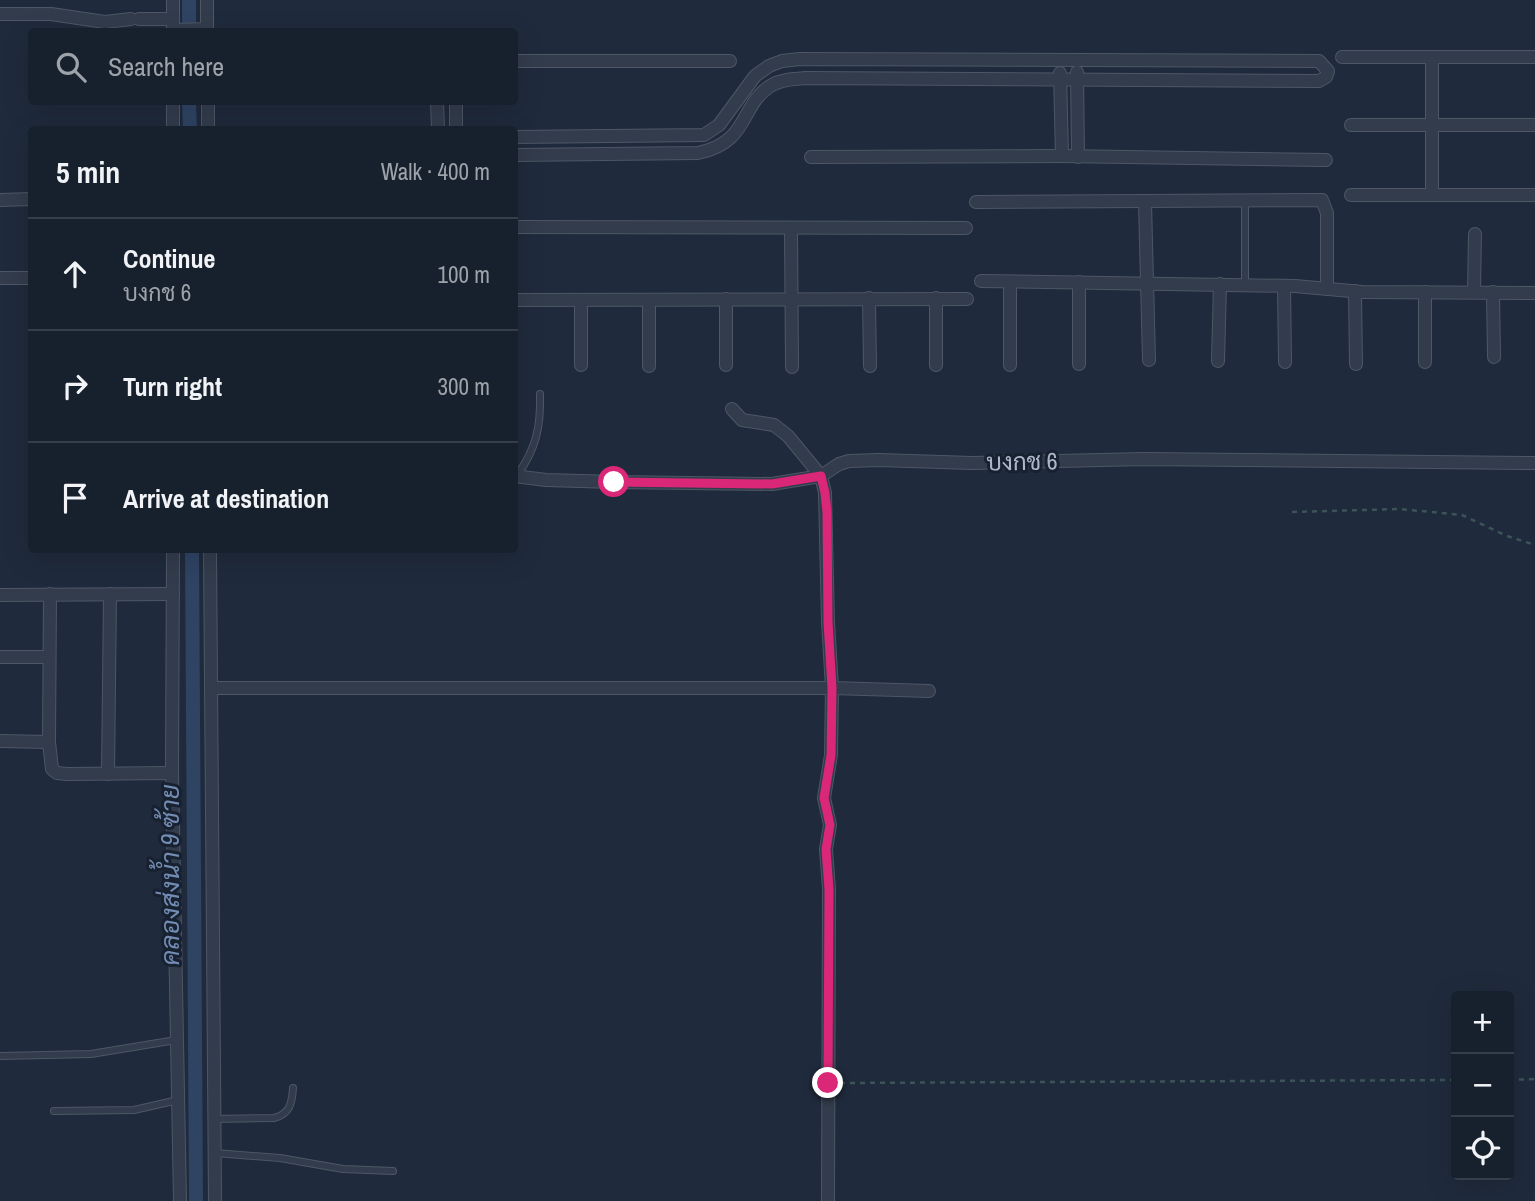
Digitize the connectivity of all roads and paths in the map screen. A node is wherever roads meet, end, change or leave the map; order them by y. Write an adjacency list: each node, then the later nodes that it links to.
1 (173, 0): 5 (street)
2 (207, 0): 6 (street)
3 (0, 14): 4 (street)
4 (109, 27): 5 (street)
5 (176, 28)
6 (206, 28)
7 (1342, 57): 8 (street)
8 (1432, 57): 9 (street); 23 (street)
9 (1535, 57)
10 (518, 61): 11 (street)
11 (730, 61)
12 (1060, 61): 13 (street); 14 (street); 16 (street)
13 (1077, 61): 15 (street); 15 (street)
14 (1061, 79): 15 (street); 17 (street); 31 (street)
15 (1077, 79): 33 (street)
16 (743, 94): 17 (street); 29 (street)
17 (755, 102): 30 (street)
18 (173, 105): 25 (street)
19 (208, 105): 26 (street)
20 (437, 105): 27 (street)
21 (456, 105): 28 (street)
22 (1351, 125): 23 (street)
23 (1432, 125): 24 (street); 36 (street)
24 (1535, 125)
25 (173, 126)
26 (208, 126)
27 (438, 126)
28 (456, 126)
29 (518, 137)
30 (518, 155)
31 (1062, 156): 32 (street); 33 (street)
32 (811, 157)
33 (1078, 157): 34 (street)
34 (1326, 160)
35 (1351, 195): 36 (street)
36 (1432, 195): 37 (street)
37 (1535, 195)
38 (28, 199): 39 (street)
39 (0, 200)
40 (1245, 200): 42 (street); 54 (lane); 56 (street)
41 (976, 202): 42 (street)
42 (1145, 202): 52 (street)
43 (518, 228): 44 (street)
44 (791, 228): 45 (street); 65 (street)
45 (966, 228)
46 (1475, 234): 59 (street)
47 (0, 278): 48 (street)
48 (28, 278)
49 (981, 281): 50 (street)
50 (1010, 282): 51 (street); 79 (street)
51 (1079, 282): 52 (street); 80 (street)
52 (1147, 283): 53 (street); 71 (street)
53 (1220, 284): 54 (street); 72 (street)
54 (1245, 285): 55 (street)
55 (1284, 286): 56 (street); 73 (street)
56 (1327, 289): 57 (street)
57 (1355, 291): 58 (street); 75 (street)
58 (1425, 292): 59 (street); 74 (street)
59 (1474, 292): 60 (street)
60 (1493, 292): 61 (street); 70 (street)
61 (1535, 293)
62 (869, 298): 63 (street); 65 (street); 82 (street)
63 (936, 298): 66 (street); 78 (street)
64 (726, 299): 65 (street); 69 (street); 77 (street)
65 (792, 299): 83 (street)
66 (967, 299)
67 (518, 300): 68 (street)
68 (581, 300): 69 (street); 76 (street)
69 (649, 300): 81 (street)
70 (1494, 357)
71 (1149, 360)
72 (1218, 361)
73 (1285, 362)
74 (1425, 362)
75 (1356, 364)
76 (581, 365)
77 (726, 365)
78 (936, 365)
79 (1010, 365)
80 (1079, 365)
81 (649, 366)
82 (870, 366)
83 (792, 367)
84 (540, 394): 87 (lane)
85 (732, 409): 89 (street)
86 (1535, 463): 89 (street, บงกช 6)
87 (518, 472)
88 (518, 475): 89 (street, บงกช 6)
89 (821, 476): 101 (street)
90 (1292, 512): 91 (path)
91 (1535, 545)
92 (173, 553): 96 (street)
93 (210, 553): 100 (street)
94 (50, 594): 95 (street); 97 (street); 99 (street)
95 (110, 594): 96 (street); 106 (street)
96 (173, 594): 105 (street)
97 (0, 595)
98 (0, 657): 99 (street)
99 (50, 657): 104 (street)
100 (211, 688): 101 (street); 116 (street)
101 (832, 688): 102 (street); 112 (street)
102 (929, 691)
103 (0, 741): 104 (street)
104 (49, 742): 106 (street)
105 (172, 773): 106 (street); 107 (street)
106 (108, 774)
107 (176, 1040): 108 (lane); 114 (street)
108 (0, 1056)
109 (1535, 1079): 111 (path)
110 (1451, 1080): 112 (path)
111 (1514, 1080)
112 (828, 1083): 121 (street)
113 (293, 1088): 116 (lane)
114 (178, 1100): 115 (lane); 119 (street)
115 (54, 1111)
116 (214, 1119): 117 (street)
117 (215, 1153): 118 (lane); 120 (street)
118 (393, 1171)
119 (180, 1201)
120 (215, 1201)
121 (828, 1201)

